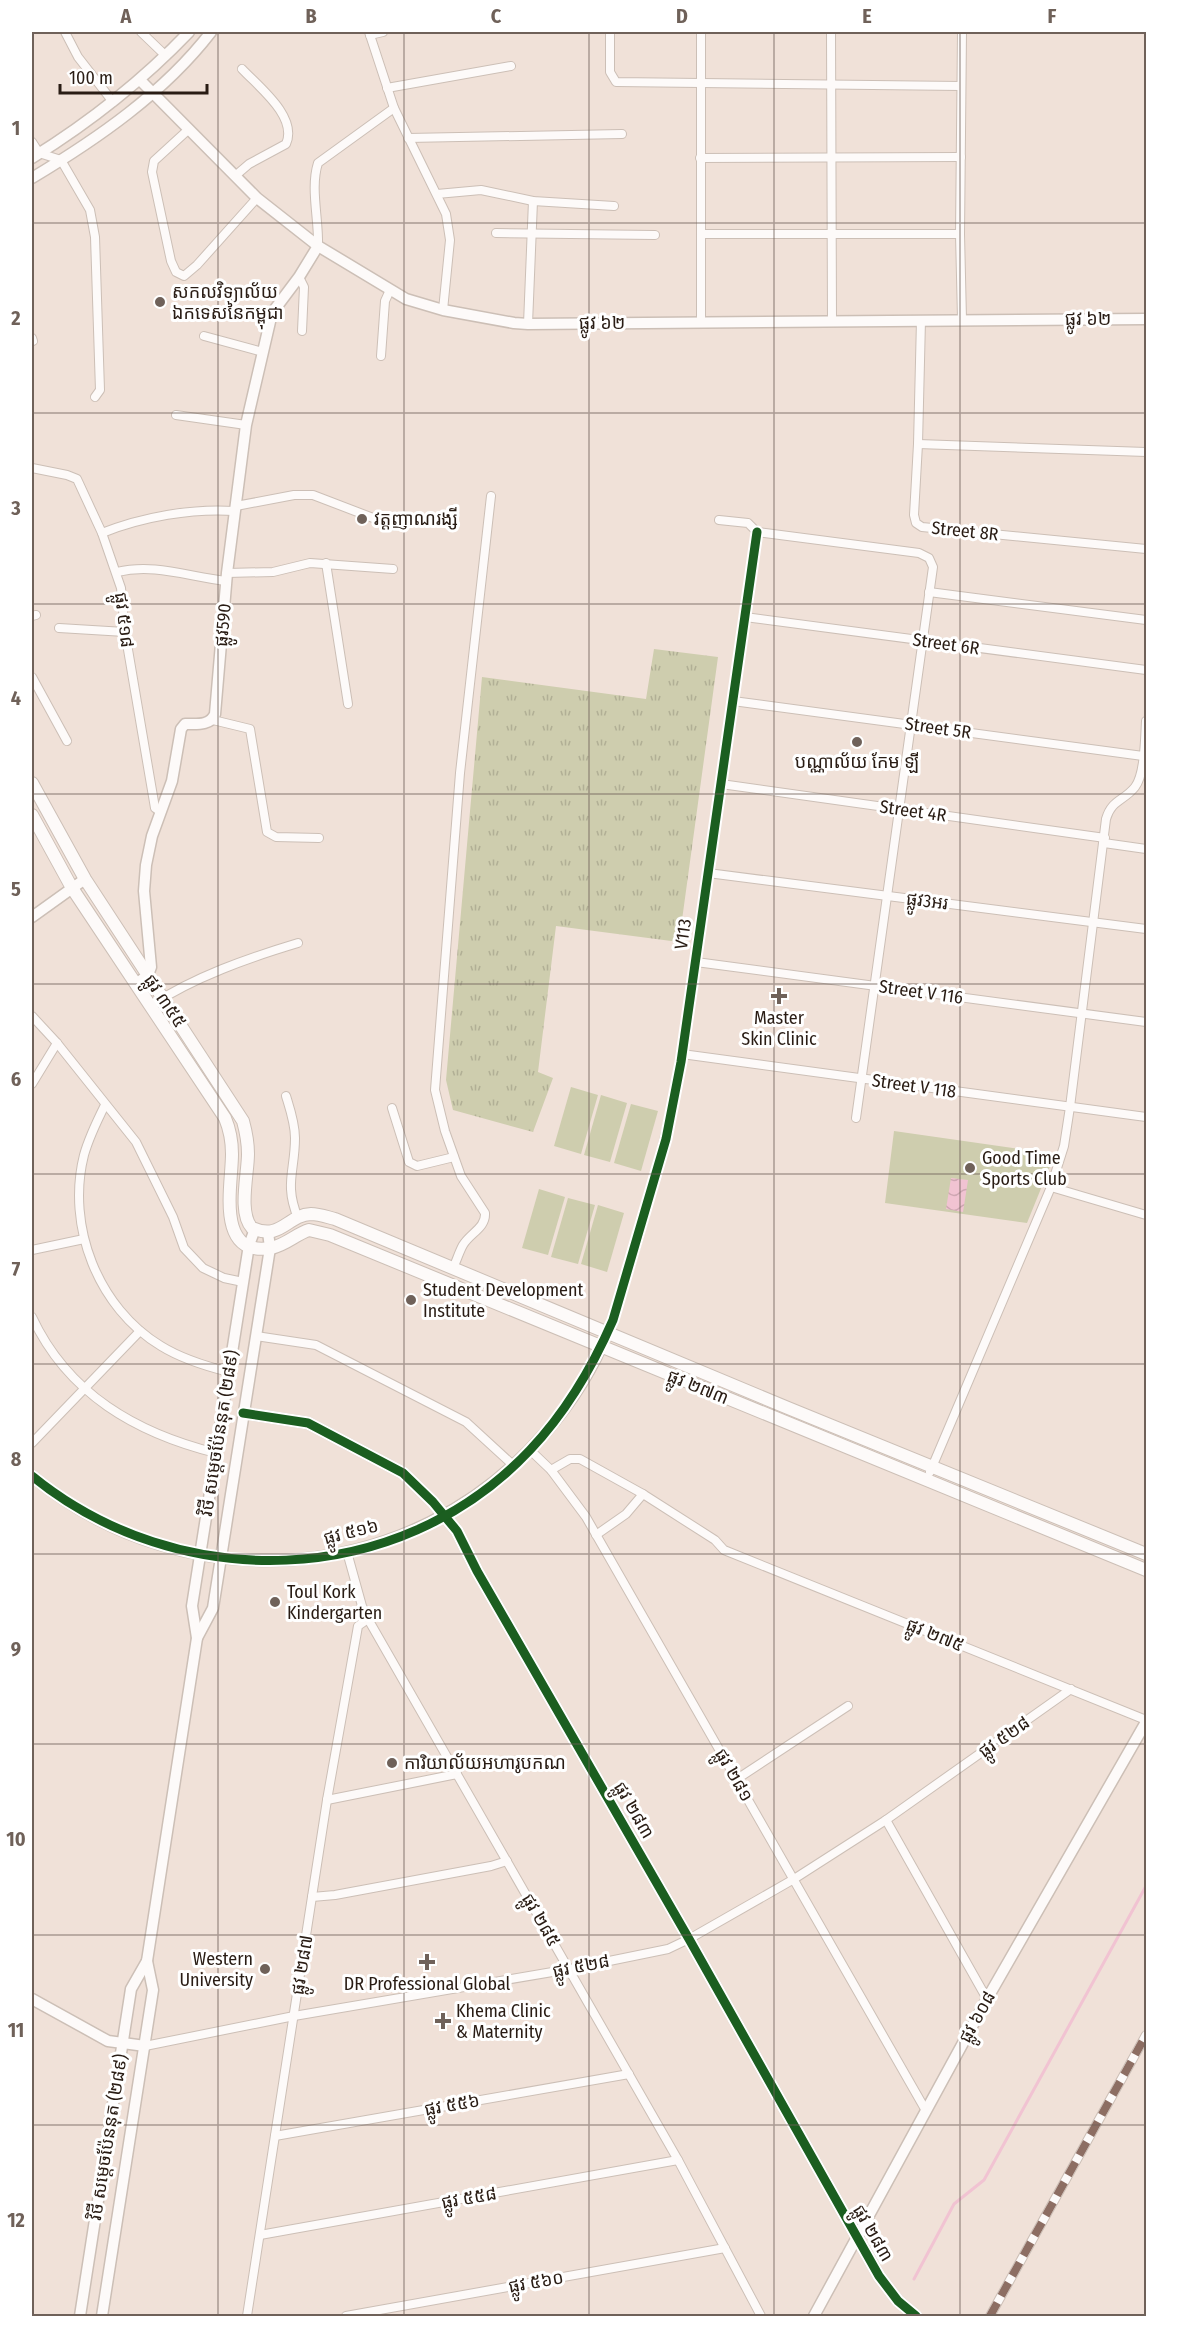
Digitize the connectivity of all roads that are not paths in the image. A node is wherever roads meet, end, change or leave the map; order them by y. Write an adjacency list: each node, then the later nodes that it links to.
1 (65, 32): 20 (street)
2 (141, 32): 11 (street)
3 (189, 32): 11 (street)
4 (211, 32): 19 (street)
5 (383, 32): 10 (street)
6 (610, 32): 15 (street)
7 (700, 32): 15 (street)
8 (831, 32): 16 (street)
9 (962, 32): 17 (street)
10 (369, 33): 18 (street)
11 (166, 56): 14 (street)
12 (511, 66): 18 (street)
13 (242, 69): 31 (street)
14 (140, 80): 19 (street, ផ្លូវ ៦២); 20 (street)
15 (700, 84): 16 (street); 28 (street)
16 (831, 85): 17 (street); 29 (street)
17 (961, 86): 27 (street)
18 (387, 88): 21 (street)
19 (152, 93): 22 (street, ផ្លូវ ៦២); 30 (street)
20 (113, 102): 26 (street)
21 (394, 108): 24 (street); 43 (street)
22 (189, 129): 31 (street, ផ្លូវ ៦២); 34 (street)
23 (622, 134): 24 (street)
24 (408, 138): 33 (street)
25 (32, 142): 26 (street)
26 (35, 155): 30 (street)
27 (961, 157): 29 (street); 41 (street)
28 (700, 158): 29 (street); 39 (street)
29 (831, 159): 40 (street)
30 (61, 160): 32 (street); 57 (street)
31 (235, 176): 34 (street, ផ្លូវ ៦២)
32 (32, 178)
33 (437, 194): 35 (street); 46 (street)
34 (257, 198): 43 (street, ផ្លូវ ៦២)
35 (533, 201): 36 (street); 38 (street)
36 (614, 207)
37 (496, 233): 38 (street)
38 (532, 233): 42 (street); 52 (street)
39 (700, 234): 40 (street); 51 (street)
40 (832, 234): 41 (street); 48 (street)
41 (960, 234): 50 (street)
42 (655, 235)
43 (318, 246): 44 (street, ផ្លូវ590); 45 (street, ផ្លូវ ៦២)
44 (299, 277): 53 (street); 55 (street, ផ្លូវ590)
45 (390, 290): 46 (street, ផ្លូវ ៦២); 56 (street)
46 (443, 310): 52 (street, ផ្លូវ ៦២)
47 (1146, 319): 50 (street, ផ្លូវ ៦២)
48 (832, 320): 49 (street, ផ្លូវ ៦២); 51 (street, ផ្លូវ ៦២)
49 (921, 320): 50 (street, ផ្លូវ ៦២); 60 (street, Street 8R)
50 (962, 320)
51 (701, 322): 52 (street, ផ្លូវ ៦២)
52 (528, 324)
53 (302, 331)
54 (204, 336): 55 (street)
55 (263, 352): 59 (street, ផ្លូវ590)
56 (381, 356)
57 (95, 397)
58 (176, 415): 59 (street)
59 (246, 425): 64 (street, ផ្លូវ590)
60 (918, 444): 61 (street); 69 (street, Street 8R)
61 (1146, 452)
62 (32, 468): 68 (street, ផ្លូវ ៥១៨)
63 (491, 496): 124 (street)
64 (235, 509): 66 (street); 68 (street); 73 (street, ផ្លូវ590)
65 (719, 520): 67 (street)
66 (394, 526)
67 (757, 532): 74 (street); 75 (street, V113)
68 (102, 533): 72 (street, ផ្លូវ ៥១៨)
69 (1146, 549)
70 (326, 563): 71 (street); 73 (street); 83 (street)
71 (393, 569)
72 (117, 572): 73 (street); 78 (street, ផ្លូវ ៥១៨)
73 (227, 577): 84 (street, ផ្លូវ590)
74 (929, 592): 76 (street); 79 (street)
75 (745, 617): 79 (street, Street 6R); 82 (street, V113)
76 (1146, 620)
77 (59, 628): 78 (street)
78 (125, 632): 92 (street, ផ្លូវ ៥១៨)
79 (923, 641): 80 (street, Street 6R); 86 (street)
80 (1146, 670)
81 (33, 682): 87 (street)
82 (733, 701): 86 (street, Street 5R); 90 (street, V113)
83 (348, 704)
84 (213, 720): 92 (street); 94 (street)
85 (1146, 721): 88 (street)
86 (912, 725): 88 (street, Street 5R); 91 (street)
87 (67, 741)
88 (1143, 756): 95 (street)
89 (32, 783): 98 (main road, ផ្លូវ ៣៥៥)
90 (721, 784): 91 (street, Street 4R); 97 (street, V113)
91 (900, 809): 95 (street, Street 4R); 100 (street)
92 (161, 812): 106 (street)
93 (32, 815): 99 (main road, ផ្លូវ ៣៥៥)
94 (319, 838)
95 (1105, 840): 96 (street, Street 4R); 102 (street)
96 (1146, 849)
97 (708, 873): 100 (street, ផ្លូវ3អរ); 105 (street, V113)
98 (85, 879): 99 (street); 106 (main road, ផ្លូវ ៣៥៥)
99 (72, 888): 101 (street); 107 (main road, ផ្លូវ ៣៥៥)
100 (888, 896): 102 (street, ផ្លូវ3អរ); 108 (street)
101 (32, 917)
102 (1093, 922): 103 (street, ផ្លូវ3អរ); 111 (street)
103 (1146, 929)
104 (298, 943): 109 (street)
105 (696, 962): 108 (street, Street V 116); 115 (street, V113)
106 (148, 975): 107 (street); 109 (main road, ផ្លូវ ៣៥៥)
107 (136, 984): 110 (main road, ផ្លូវ ៣៥៥)
108 (876, 986): 111 (street, Street V 116); 116 (street)
109 (163, 997): 110 (street); 128 (main road, ផ្លូវ ៣៥៥)
110 (150, 1006): 131 (main road, ផ្លូវ ៣៥៥)
111 (1083, 1014): 113 (street, Street V 116); 120 (street)
112 (32, 1016): 114 (street)
113 (1146, 1022)
114 (57, 1043): 117 (street); 119 (street)
115 (682, 1054): 116 (street, Street V 118); 138 (street, V113)
116 (862, 1079): 120 (street, Street V 118); 123 (street)
117 (32, 1084)
118 (286, 1096): 127 (street)
119 (105, 1105): 130 (street); 135 (street)
120 (1070, 1107): 122 (street, Street V 118); 125 (street)
121 (392, 1108): 124 (street)
122 (1146, 1117)
123 (856, 1118)
124 (454, 1157): 134 (street)
125 (1051, 1187): 126 (street); 148 (street)
126 (1146, 1215)
127 (298, 1218): 129 (main road, ផ្លូវ ២៧៣); 134 (main road, ផ្លូវ ២៧៣)
128 (255, 1229): 129 (main road); 131 (street, វិថី សម្តេចប៉ែននុត (២៨៩))
129 (268, 1232): 132 (street, វិថី សម្តេចប៉ែននុត (២៨៩))
130 (84, 1239): 133 (street); 137 (street)
131 (249, 1245): 132 (main road); 135 (street, វិថី សម្តេចប៉ែននុត (២៨៩))
132 (270, 1248): 139 (street, វិថី សម្តេចប៉ែននុត (២៨៩)); 140 (main road, ផ្លូវ ២៧៣)
133 (32, 1250)
134 (453, 1268): 138 (main road, ផ្លូវ ២៧៣)
135 (243, 1282): 141 (street, វិថី សម្តេចប៉ែននុត (២៨៩))
136 (32, 1317): 142 (street)
137 (140, 1331): 141 (street); 142 (street)
138 (607, 1333): 140 (street, ផ្លូវ ៥១៦); 148 (main road, ផ្លូវ ២៧៣)
139 (256, 1336): 143 (street, វិថី សម្តេចប៉ែននុត (២៨៩)); 147 (street)
140 (602, 1348): 145 (street, ផ្លូវ ៥១៦); 151 (main road, ផ្លូវ ២៧៣)
141 (229, 1372): 146 (street, វិថី សម្តេចប៉ែននុត (២៨៩))
142 (84, 1388): 144 (street); 146 (street)
143 (243, 1413): 154 (street, ផ្លូវ ២៨៣); 160 (street, វិថី សម្តេចប៉ែននុត (២៨៩))
144 (32, 1443)
145 (530, 1450): 147 (street, ផ្លូវ ៥១៦); 149 (street, ផ្លូវ ២៨១)
146 (216, 1453): 159 (street, វិថី សម្តេចប៉ែននុត (២៨៩))
147 (514, 1466): 154 (street, ផ្លូវ ៥១៦)
148 (932, 1467): 151 (street); 153 (main road, ផ្លូវ ២៧៣)
149 (551, 1470): 152 (street, ផ្លូវ ២៧៥); 156 (street, ផ្លូវ ២៨១)
150 (32, 1476): 159 (street, ផ្លូវ ៥១៦)
151 (926, 1480): 155 (main road, ផ្លូវ ២៧៣)
152 (643, 1494): 156 (street); 164 (street, ផ្លូវ ២៧៥)
153 (1032, 1508): 155 (main road); 158 (main road, ផ្លូវ ២៧៣)
154 (444, 1516): 157 (street, ផ្លូវ ៥១៦); 174 (street, ផ្លូវ ២៨៣)
155 (1026, 1521): 161 (main road, ផ្លូវ ២៧៣)
156 (596, 1534): 168 (street, ផ្លូវ ២៨១)
157 (347, 1552): 160 (street, ផ្លូវ ៥១៦); 162 (street, ផ្លូវ ២៨៥)
158 (1146, 1552): 161 (street)
159 (200, 1555): 160 (street, ផ្លូវ ៥១៦); 163 (street, វិថី សម្តេចប៉ែននុត (២៨៩))
160 (220, 1558): 163 (street, វិថី សម្តេចប៉ែននុត (២៨៩))
161 (1142, 1569)
162 (368, 1619): 167 (street, ផ្លូវ ២៨៥); 169 (street, ផ្លូវ ២៨៧)
163 (196, 1638): 175 (street, វិថី សម្តេចប៉ែននុត (២៨៩))
164 (1071, 1689): 166 (street, ផ្លូវ ២៧៥); 170 (street, ផ្លូវ ៥២៨)
165 (848, 1706): 168 (street)
166 (1146, 1721): 178 (street, ផ្លូវ ៦០៨)
167 (457, 1774): 169 (street); 171 (street, ផ្លូវ ២៨៥)
168 (737, 1779): 172 (street, ផ្លូវ ២៨១)
169 (327, 1800): 173 (street, ផ្លូវ ២៨៧)
170 (886, 1821): 172 (street, ផ្លូវ ៥២៨); 178 (street)
171 (507, 1861): 173 (street); 176 (street, ផ្លូវ ២៨៥)
172 (794, 1879): 174 (street, ផ្លូវ ៥២៨); 184 (street, ផ្លូវ ២៨១)
173 (312, 1897): 179 (street, ផ្លូវ ២៨៧)
174 (689, 1939): 176 (street, ផ្លូវ ៥២៨); 188 (street, ផ្លូវ ២៨៣)
175 (147, 1962): 181 (street, វិថី សម្តេចប៉ែននុត (២៨៩)); 182 (street, វិថី សម្តេចប៉ែននុត (២៨៩))
176 (570, 1969): 179 (street, ផ្លូវ ៥២៨); 183 (street, ផ្លូវ ២៨៥)
177 (32, 1999): 181 (street, ផ្លូវ ៥២៨)
178 (987, 1999): 184 (street, ផ្លូវ ៦០៨)
179 (294, 2016): 182 (street, ផ្លូវ ៥២៨); 185 (street, ផ្លូវ ២៨៧)
180 (1146, 2035): 197 (street)
181 (123, 2043): 182 (street, ផ្លូវ ៥២៨); 190 (street, វិថី សម្តេចប៉ែននុត (២៨៩))
182 (145, 2046): 191 (street, វិថី សម្តេចប៉ែននុត (២៨៩))
183 (629, 2074): 185 (street, ផ្លូវ ៥៥៦); 186 (street, ផ្លូវ ២៨៥)
184 (926, 2109): 188 (street, ផ្លូវ ៦០៨)
185 (275, 2136): 187 (street, ផ្លូវ ២៨៧)
186 (678, 2160): 187 (street, ផ្លូវ ៥៥៨); 189 (street, ផ្លូវ ២៨៥)
187 (260, 2235): 192 (street, ផ្លូវ ២៨៧)
188 (857, 2239): 195 (street, ផ្លូវ ៦០៨); 196 (street, ផ្លូវ ២៨៣)
189 (725, 2248): 193 (street, ផ្លូវ ៥៦០); 194 (street, ផ្លូវ ២៨៥)
190 (80, 2316)
191 (102, 2316)
192 (247, 2316)
193 (346, 2316)
194 (761, 2316)
195 (814, 2316)
196 (916, 2316)
197 (990, 2316)

